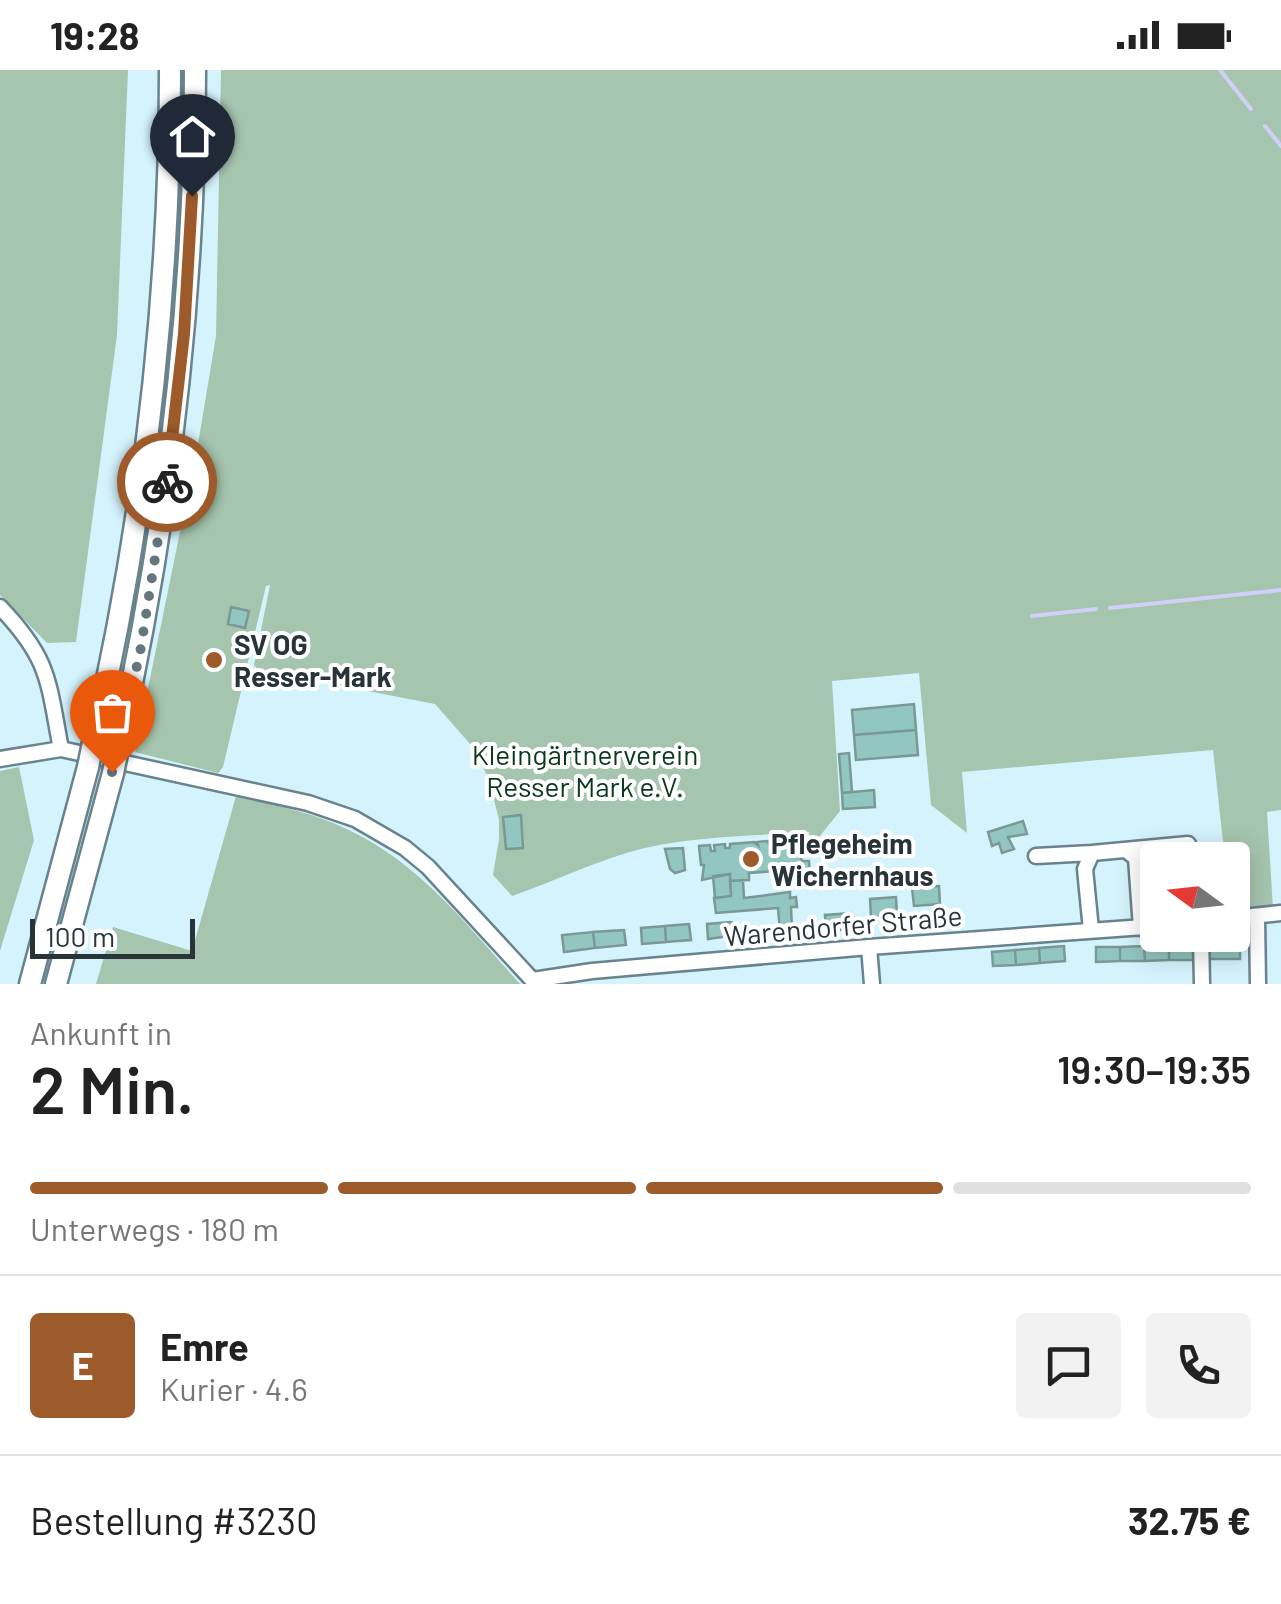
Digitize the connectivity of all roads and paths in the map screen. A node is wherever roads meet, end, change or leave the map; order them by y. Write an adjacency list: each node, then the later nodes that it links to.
1 (170, 70): 19 (highway, bridge)
2 (195, 70): 20 (highway, bridge)
3 (0, 606): 4 (street)
4 (62, 749): 5 (street); 18 (street)
5 (0, 759)
6 (1140, 849): 7 (street)
7 (1126, 850): 8 (street); 11 (street)
8 (1092, 853): 9 (street); 15 (street)
9 (1036, 856)
10 (1281, 913): 12 (street)
11 (1140, 914)
12 (1257, 916): 13 (street); 23 (street)
13 (1250, 917)
14 (1140, 928): 15 (street, Warendorfer Straße)
15 (1091, 930): 16 (street, Warendorfer Straße)
16 (869, 947): 18 (street, Warendorfer Straße); 21 (street)
17 (1201, 952): 22 (street)
18 (535, 982)
19 (30, 984)
20 (56, 984)
21 (872, 984)
22 (1202, 984)
23 (1258, 984)

